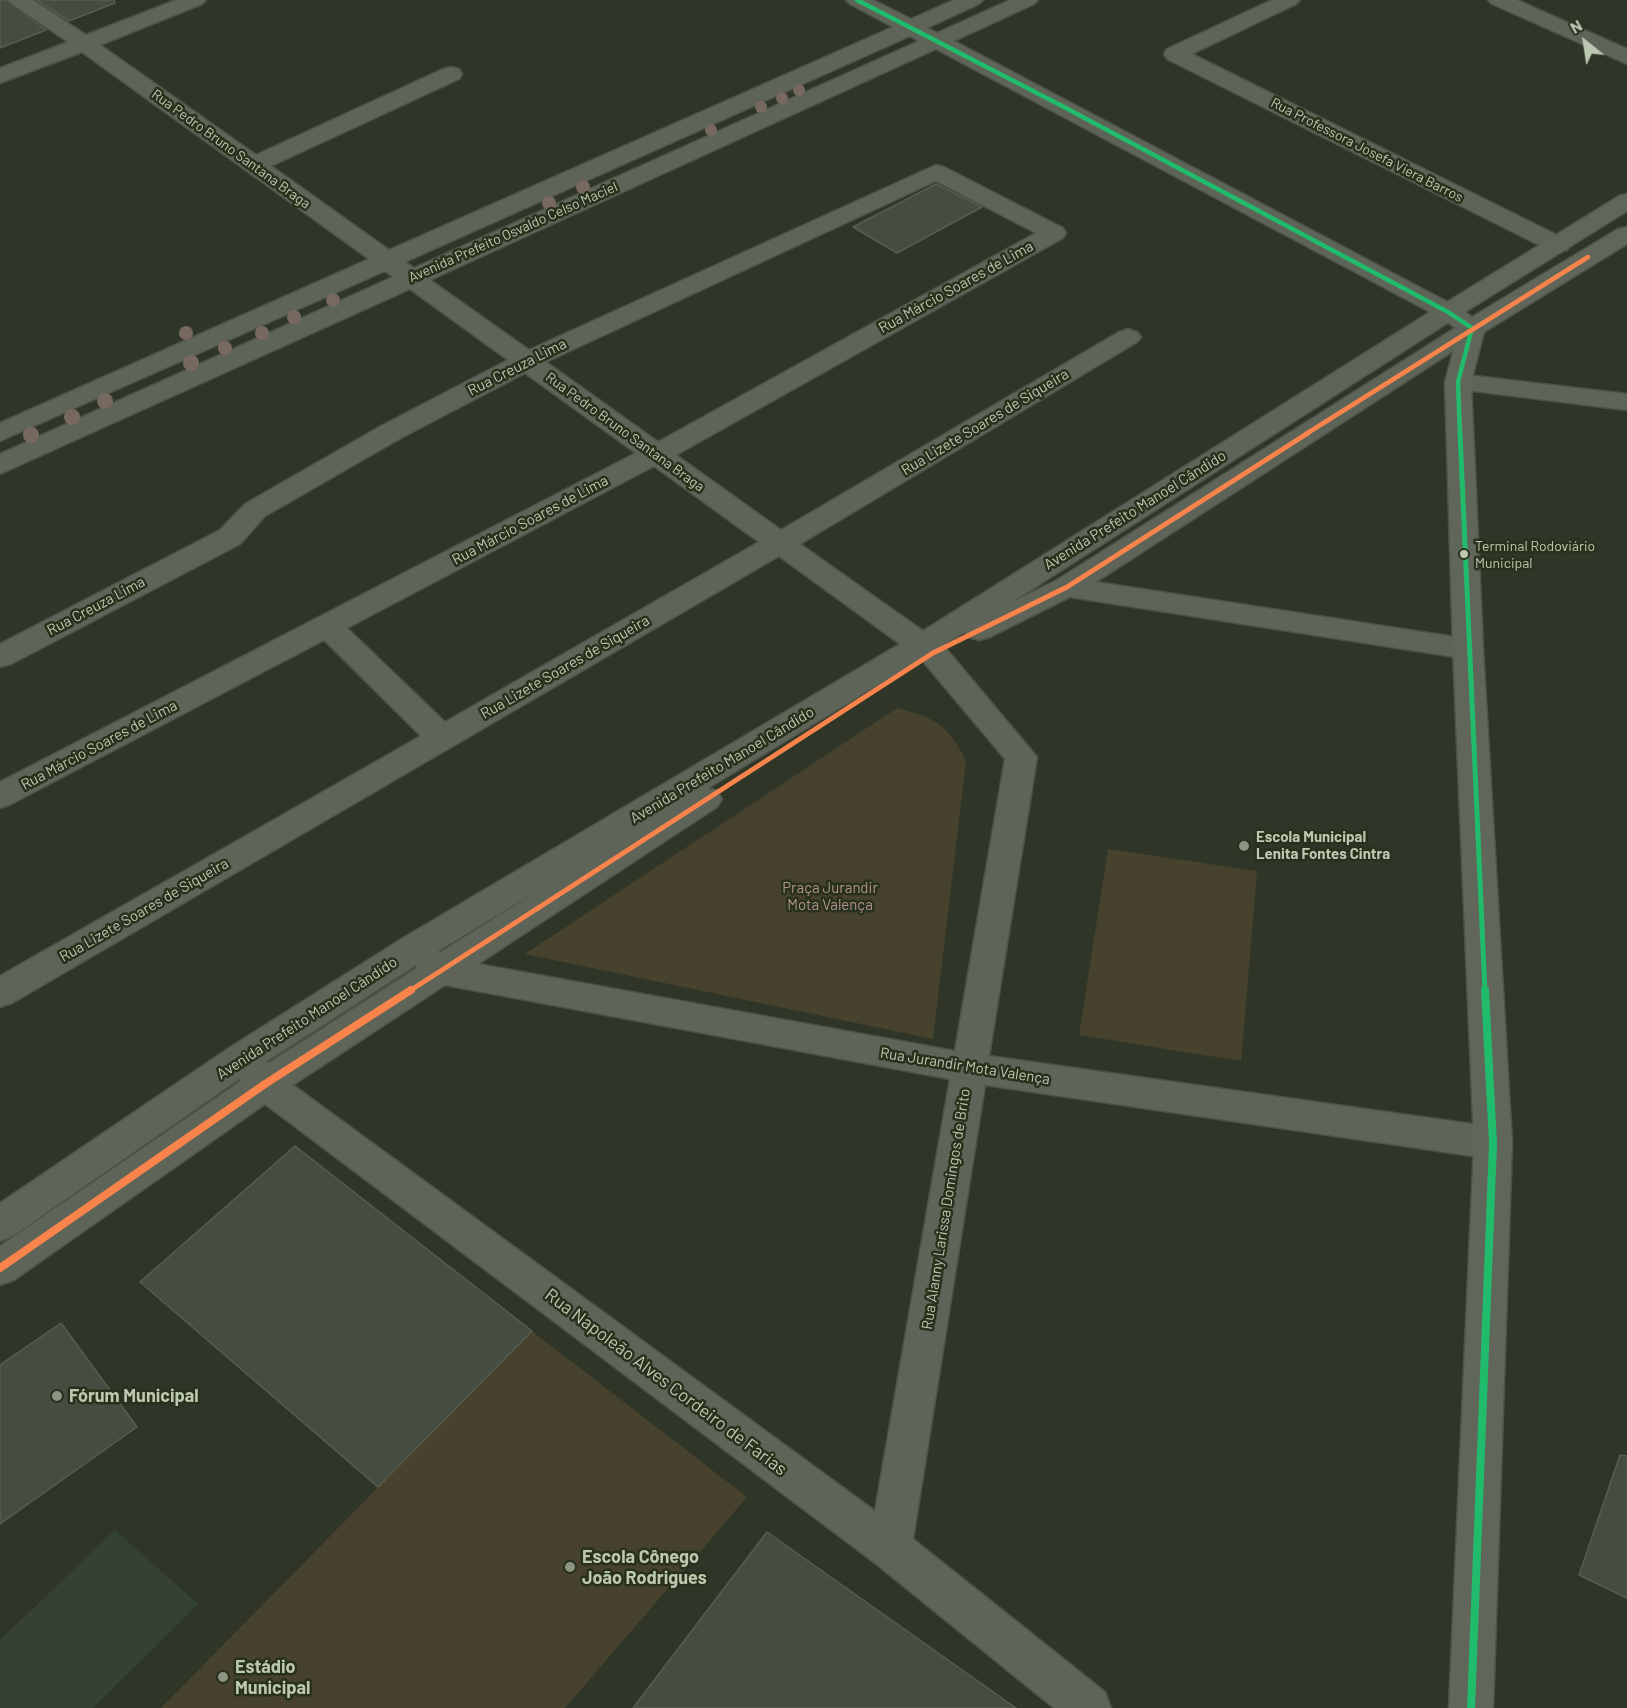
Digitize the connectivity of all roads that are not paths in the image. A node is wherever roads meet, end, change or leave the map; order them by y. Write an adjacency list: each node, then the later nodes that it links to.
1 (19, 0): 10 (street, Rua Pedro Bruno Santana Braga)
2 (195, 0): 10 (street)
3 (857, 0): 8 (street)
4 (972, 0): 8 (street, Avenida Prefeito Osvaldo Celso Maciel)
5 (1027, 0): 9 (street, Avenida Prefeito Osvaldo Celso Maciel)
6 (1289, 0): 18 (street, Rua Professora Josefa Viera Barros)
7 (1499, 0): 11 (street)
8 (910, 27): 9 (street); 19 (street, Avenida Prefeito Osvaldo Celso Maciel)
9 (937, 41): 20 (street, Avenida Prefeito Osvaldo Celso Maciel); 21 (street)
10 (84, 43): 13 (street); 14 (street, Rua Pedro Bruno Santana Braga)
11 (1627, 57)
12 (451, 74): 14 (street)
13 (0, 76)
14 (254, 165): 19 (street, Rua Pedro Bruno Santana Braga)
15 (1627, 201): 18 (main road)
16 (1054, 233): 23 (street, Rua Creuza Lima); 27 (street, Rua Márcio Soares de Lima)
17 (1627, 234): 21 (main road)
18 (1558, 245): 21 (main road)
19 (387, 261): 20 (street, Rua Pedro Bruno Santana Braga); 26 (street, Avenida Prefeito Osvaldo Celso Maciel)
20 (411, 279): 23 (street, Rua Pedro Bruno Santana Braga); 28 (street, Avenida Prefeito Osvaldo Celso Maciel)
21 (1460, 320): 24 (main road); 30 (street, Avenida Prefeito Manoel Cândido); 32 (street, Avenida Prefeito Manoel Cândido)
22 (1128, 337): 29 (street, Rua Lizete Soares de Siqueira)
23 (526, 361): 27 (street, Rua Pedro Bruno Santana Braga); 34 (street, Rua Creuza Lima)
24 (1458, 382): 25 (street); 33 (main road)
25 (1627, 402)
26 (0, 434)
27 (656, 454): 29 (street, Rua Pedro Bruno Santana Braga); 31 (street, Rua Márcio Soares de Lima)
28 (0, 465)
29 (780, 543): 32 (street, Rua Pedro Bruno Santana Braga); 35 (street, Rua Lizete Soares de Siqueira)
30 (1067, 587): 32 (street, Avenida Prefeito Manoel Cândido); 33 (street)
31 (327, 626): 35 (street); 36 (street, Rua Márcio Soares de Lima)
32 (927, 649): 37 (street, Avenida Prefeito Manoel Cândido); 39 (street, Rua Alanny Larissa Domingos de Brito)
33 (1467, 649): 41 (main road)
34 (0, 657)
35 (442, 738): 38 (street, Rua Lizete Soares de Siqueira)
36 (0, 796)
37 (428, 959): 39 (street, Rua Jurandir Mota Valença); 40 (street, Avenida Prefeito Manoel Cândido)
38 (0, 993)
39 (969, 1068): 41 (street, Rua Jurandir Mota Valença); 44 (street, Rua Alanny Larissa Domingos de Brito)
40 (254, 1071): 42 (street, Avenida Prefeito Manoel Cândido); 43 (street, Avenida Prefeito Manoel Cândido); 44 (street, Rua Napoleão Alves Cordeiro de Farias)
41 (1492, 1143): 46 (main road)
42 (0, 1224)
43 (0, 1268)
44 (890, 1548): 45 (street, Rua Napoleão Alves Cordeiro de Farias)
45 (1089, 1708)
46 (1471, 1708)

